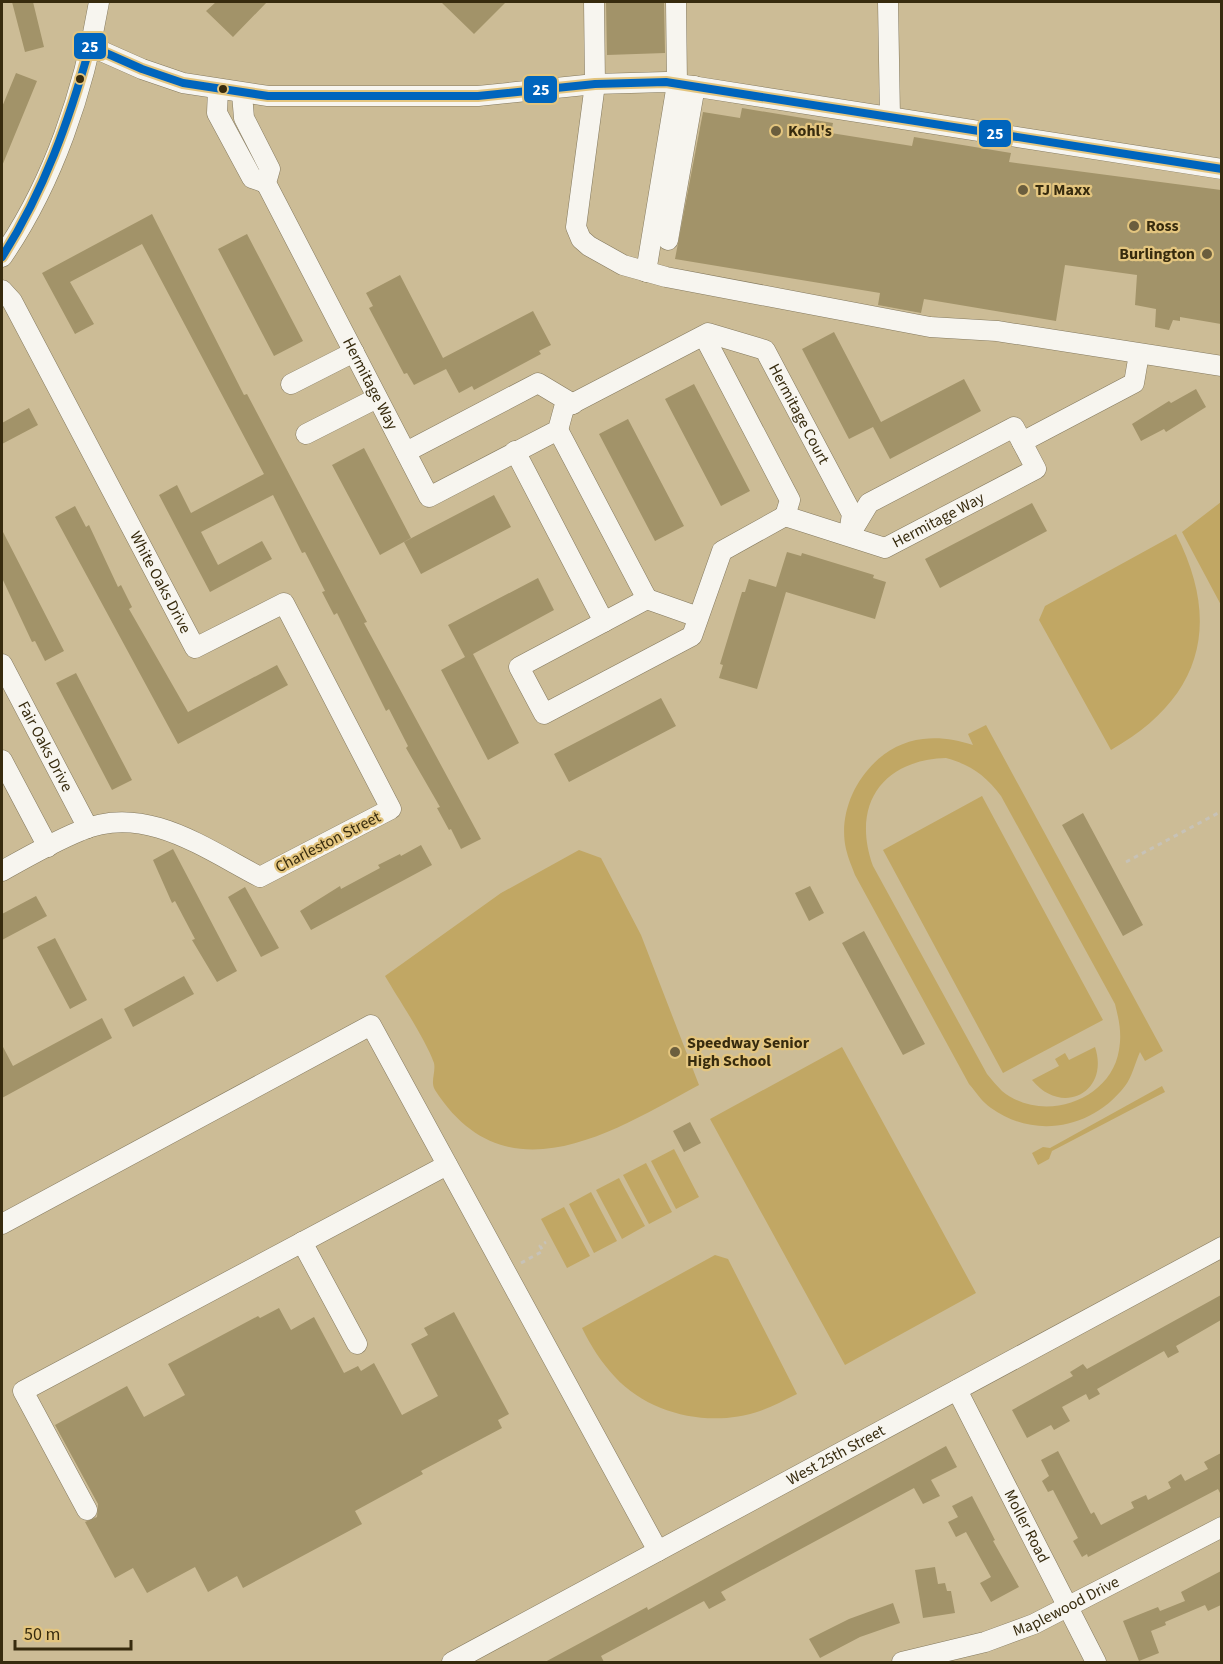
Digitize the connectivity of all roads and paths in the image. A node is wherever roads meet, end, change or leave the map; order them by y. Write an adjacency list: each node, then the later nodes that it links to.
1 (99, 2): 5 (street)
2 (594, 2): 6 (street)
3 (676, 2): 7 (street)
4 (888, 2): 10 (street)
5 (90, 46): 8 (street); 14 (street)
6 (595, 84): 7 (street); 9 (street); 15 (street)
7 (686, 85): 10 (street); 13 (street); 15 (street)
8 (218, 90): 9 (street); 12 (street, Hermitage Way)
9 (242, 94): 12 (street, Hermitage Way)
10 (890, 117): 11 (street)
11 (1221, 169)
12 (266, 183): 18 (street, Hermitage Way)
13 (668, 240)
14 (2, 257)
15 (646, 272): 19 (street)
16 (2, 290): 36 (street, White Oaks Drive)
17 (704, 336): 23 (street); 29 (street); 30 (street, Hermitage Court)
18 (354, 352): 21 (street); 22 (street, Hermitage Way)
19 (1139, 354): 20 (street); 26 (street)
20 (1221, 366)
21 (291, 384)
22 (377, 398): 25 (street); 27 (street, Hermitage Way)
23 (573, 404): 24 (street); 27 (street)
24 (558, 430): 28 (street, Hermitage Way); 31 (street)
25 (306, 434)
26 (1022, 442): 30 (street); 30 (street, Hermitage Way)
27 (406, 452): 28 (street, Hermitage Way)
28 (516, 452): 33 (street)
29 (785, 516): 30 (street, Hermitage Way); 32 (street)
30 (849, 536)
31 (647, 599): 32 (street); 33 (street)
32 (698, 617): 33 (street)
33 (604, 622)
34 (2, 664): 38 (street, Fair Oaks Drive)
35 (2, 760): 39 (street)
36 (391, 809): 38 (street, Charleston Street)
37 (1221, 811): 40 (path)
38 (88, 828): 39 (street, Charleston Street)
39 (48, 847): 41 (street, Charleston Street)
40 (1126, 862)
41 (2, 871)
42 (447, 1164): 43 (street); 44 (street); 52 (street)
43 (2, 1224)
44 (302, 1242): 48 (street); 50 (street)
45 (546, 1242): 47 (path)
46 (1221, 1247): 49 (street, West 25th Street)
47 (516, 1265)
48 (357, 1344)
49 (957, 1390): 52 (street, West 25th Street); 53 (street, Moller Road)
50 (87, 1510)
51 (1221, 1527): 53 (street, Maplewood Drive)
52 (658, 1551): 54 (street, West 25th Street)
53 (1069, 1606): 55 (street, Maplewood Drive); 56 (street, Moller Road)
54 (452, 1662)
55 (902, 1662)
56 (1096, 1662)

